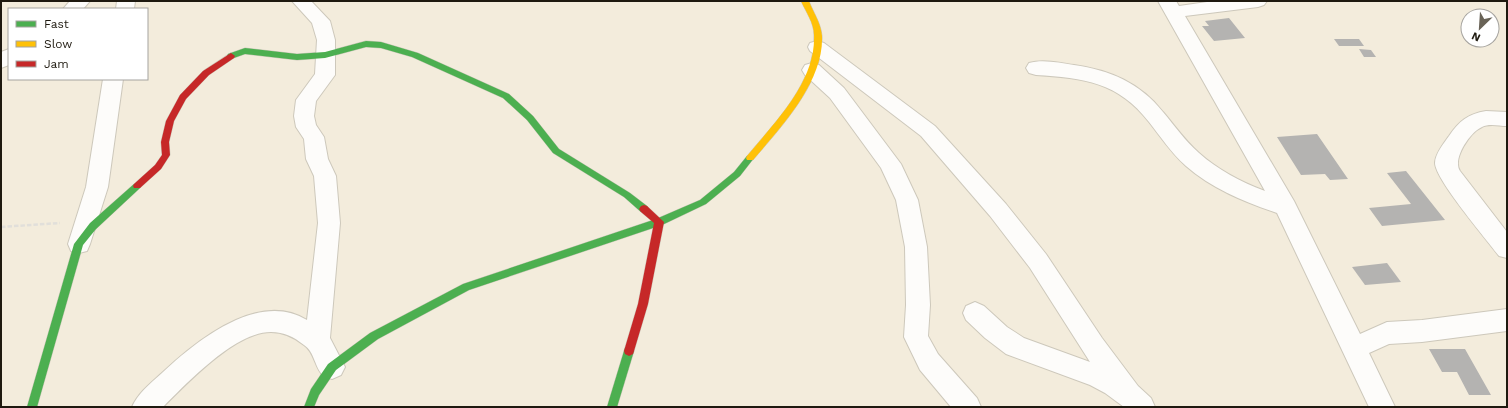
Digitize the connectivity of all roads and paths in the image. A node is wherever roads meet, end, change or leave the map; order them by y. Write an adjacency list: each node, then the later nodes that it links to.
1 (81, 1): 6 (street)
2 (301, 1): 8 (street)
3 (805, 1): 7 (street)
4 (1258, 1): 5 (street)
5 (1171, 7): 13 (street)
6 (73, 8)
7 (817, 47): 10 (street); 24 (street)
8 (325, 55): 15 (street); 17 (street); 21 (street)
9 (1036, 68): 13 (street)
10 (812, 70): 15 (street); 29 (street)
11 (113, 80): 14 (street)
12 (1507, 119): 18 (street)
13 (1286, 207): 22 (street)
14 (88, 221): 16 (path); 17 (street)
15 (659, 222): 23 (street); 28 (street)
16 (1, 227)
17 (79, 244): 25 (street)
18 (1507, 248)
19 (975, 313): 24 (street)
20 (1507, 320): 22 (street)
21 (317, 340): 23 (street); 26 (street)
22 (1358, 354): 30 (street); 31 (street)
23 (332, 367): 27 (street)
24 (1134, 399)
25 (32, 407)
26 (144, 407)
27 (309, 407)
28 (612, 407)
29 (968, 407)
30 (1364, 407)
31 (1382, 407)

